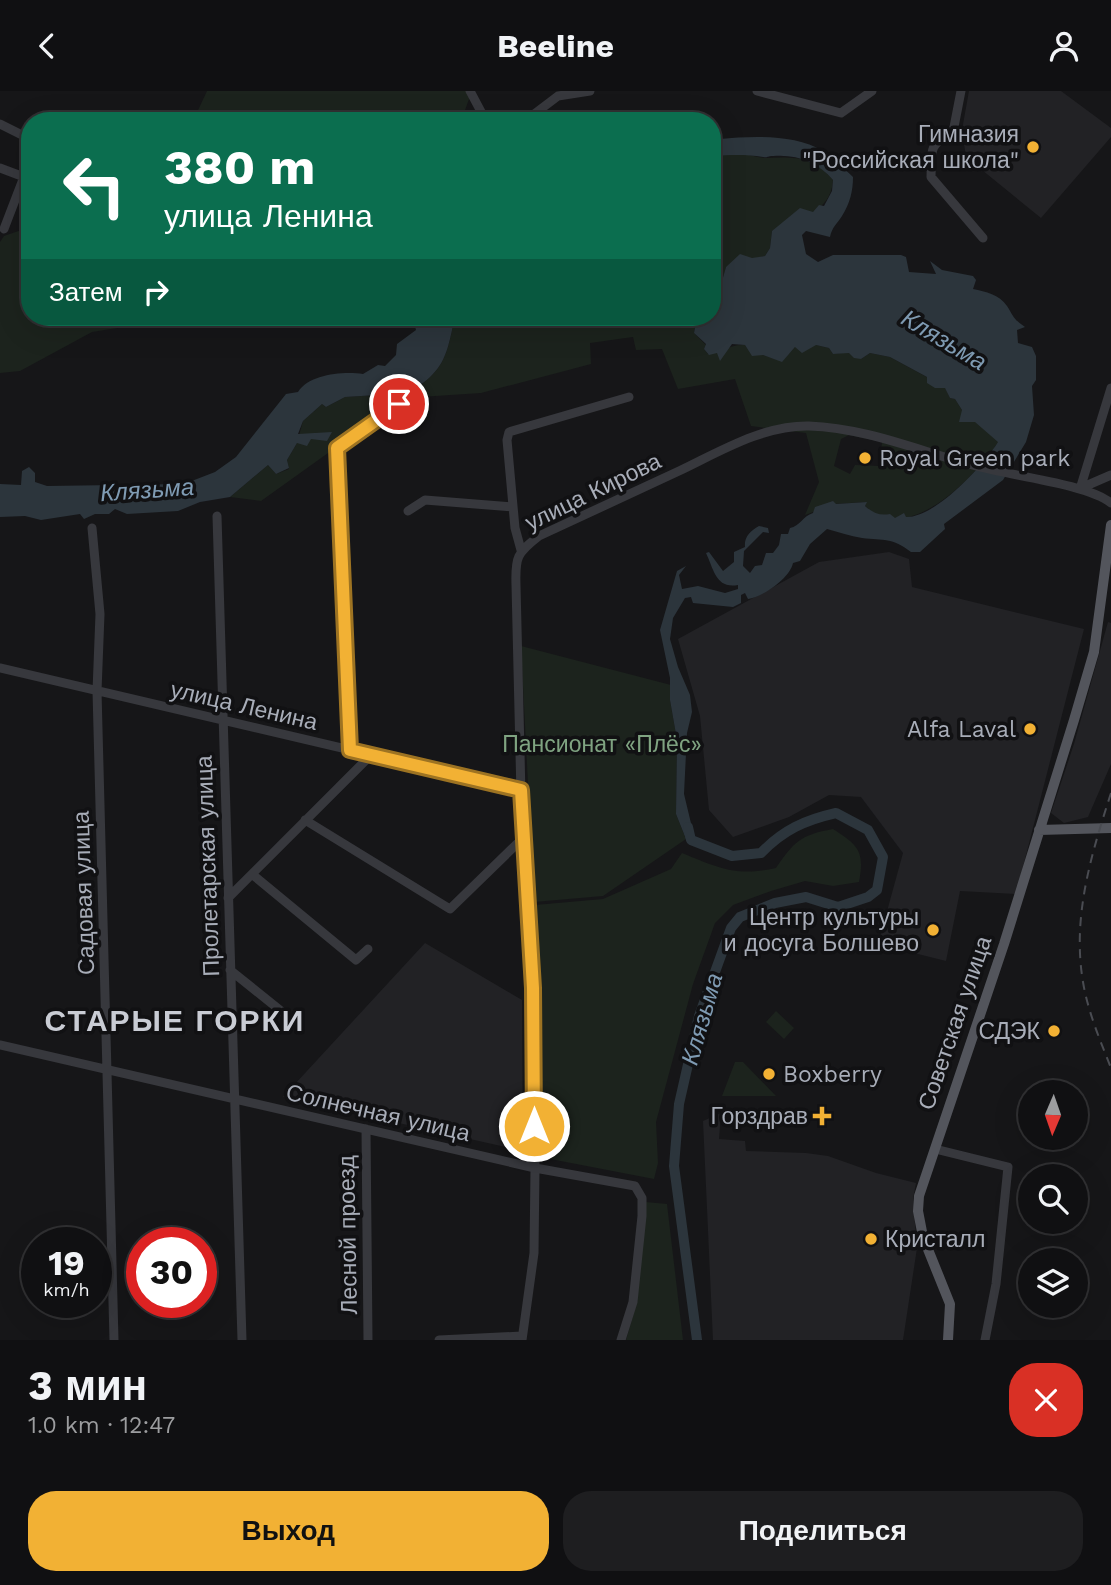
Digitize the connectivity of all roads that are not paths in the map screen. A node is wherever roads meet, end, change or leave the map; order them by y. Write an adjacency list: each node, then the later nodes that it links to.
1 (470, 91): 6 (street)
2 (590, 91): 7 (street)
3 (757, 91): 4 (street)
4 (872, 91)
5 (961, 91): 14 (street)
6 (481, 112)
7 (537, 112)
8 (0, 124): 9 (street)
9 (21, 134)
10 (0, 168): 11 (street)
11 (21, 176)
12 (21, 185): 13 (street)
13 (4, 229)
14 (983, 238)
15 (1111, 388): 19 (street)
16 (629, 397): 21 (street)
17 (399, 404): 30 (street)
18 (1111, 475): 19 (street)
19 (1080, 489): 20 (street, улица Кирова); 26 (street, улица Кирова)
20 (1111, 503)
21 (513, 507): 22 (street); 26 (street)
22 (408, 511)
23 (217, 516): 29 (street, Пролетарская улица)
24 (1111, 525): 33 (main road, Советская улица)
25 (92, 529): 28 (street, Садовая улица)
26 (521, 550): 32 (street, улица Кирова)
27 (0, 668): 28 (street, улица Ленина)
28 (97, 691): 29 (street, улица Ленина); 45 (street, Садовая улица)
29 (223, 720): 30 (street, улица Ленина); 40 (street, Пролетарская улица)
30 (350, 750): 31 (street, улица Ленина)
31 (371, 755): 32 (street, улица Ленина); 34 (street)
32 (521, 790): 38 (street, улица Кирова)
33 (1044, 816): 36 (main road); 37 (main road, Советская улица)
34 (305, 820): 38 (street); 39 (street)
35 (1111, 828): 36 (main road)
36 (1062, 829): 37 (main road)
37 (1039, 830): 48 (main road, Советская улица)
38 (523, 838): 49 (street, улица Кирова)
39 (253, 875): 40 (street); 41 (street)
40 (228, 898): 42 (street, Пролетарская улица)
41 (368, 949)
42 (230, 969): 43 (street); 46 (street, Пролетарская улица)
43 (291, 1019)
44 (0, 1045): 45 (street, Солнечная улица)
45 (108, 1070): 46 (street, Солнечная улица); 51 (street, Садовая улица)
46 (234, 1100): 47 (street, Солнечная улица); 52 (street, Пролетарская улица)
47 (366, 1129): 49 (street, Солнечная улица); 53 (street, Лесной проезд)
48 (935, 1149): 56 (main road, Советская улица); 57 (street)
49 (535, 1168): 50 (street, улица Кирова); 55 (street, Солнечная улица)
50 (522, 1338): 54 (street)
51 (114, 1340)
52 (242, 1340)
53 (368, 1340)
54 (439, 1340)
55 (621, 1340)
56 (948, 1340)
57 (985, 1340)

